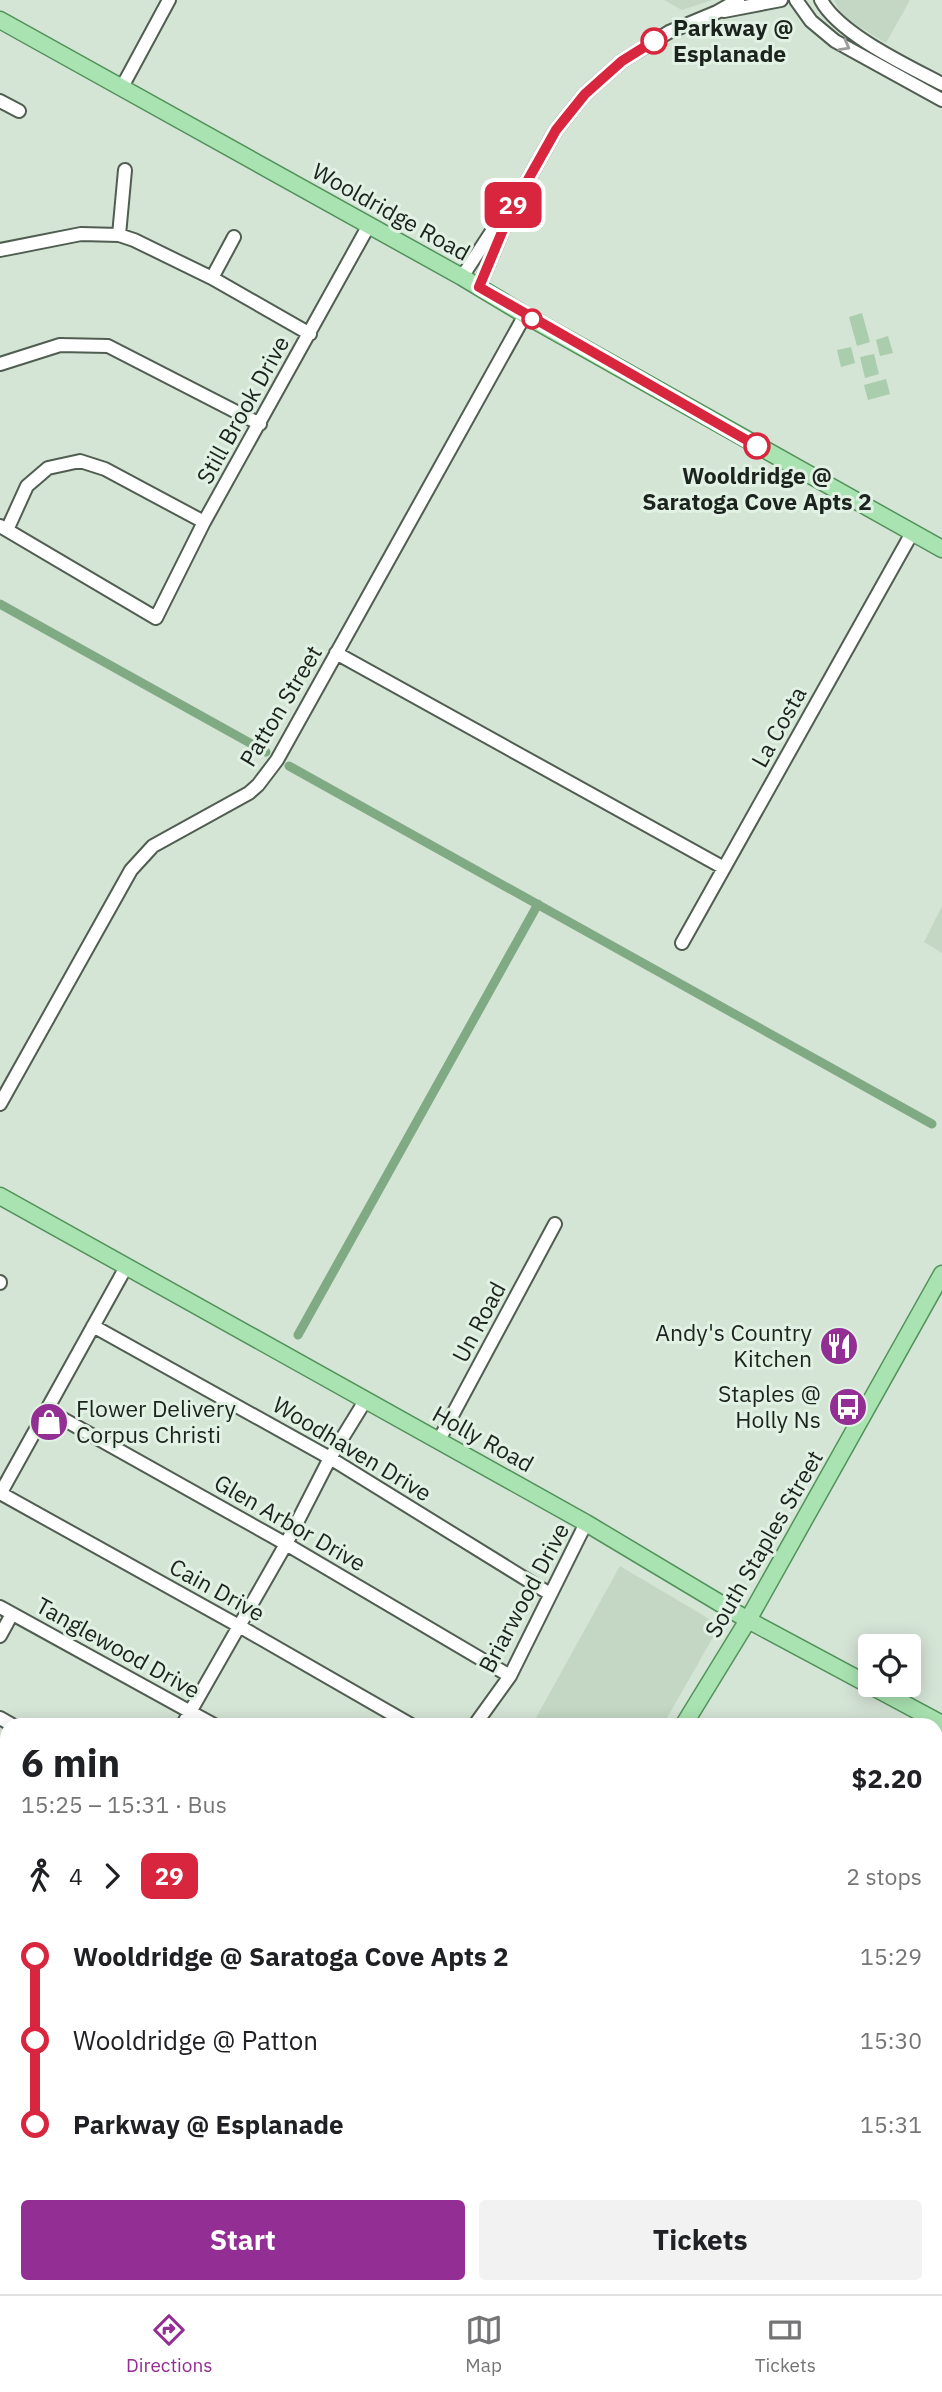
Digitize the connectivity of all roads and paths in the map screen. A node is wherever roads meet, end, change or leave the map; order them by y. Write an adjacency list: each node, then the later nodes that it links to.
1 (169, 0): 10 (street)
2 (738, 0): 6 (street)
3 (781, 0): 6 (street)
4 (796, 0): 8 (street, one-way to 8)
5 (821, 0): 8 (street)
6 (717, 12): 15 (street)
7 (0, 20): 10 (main road, Wooldridge Road)
8 (879, 57): 9 (street); 11 (street)
9 (942, 84)
10 (122, 87): 16 (main road, Wooldridge Road)
11 (942, 100)
12 (0, 101): 13 (street)
13 (19, 111)
14 (125, 170): 17 (street)
15 (512, 208): 20 (street); 22 (street)
16 (369, 225): 20 (main road, Wooldridge Road); 24 (street, Still Brook Drive)
17 (119, 235): 19 (street); 21 (street)
18 (234, 237): 21 (street)
19 (0, 249)
20 (462, 277): 22 (main road, Wooldridge Road)
21 (212, 278): 24 (street)
22 (479, 287): 23 (main road, Wooldridge Road)
23 (525, 315): 29 (main road, Wooldridge Road); 31 (street, Patton Street)
24 (310, 334): 26 (street, Still Brook Drive)
25 (0, 364): 26 (street)
26 (260, 424): 27 (street, Still Brook Drive)
27 (204, 522): 28 (street); 28 (street, Still Brook Drive)
28 (3, 528)
29 (912, 533): 30 (main road, Wooldridge Road); 32 (street, La Costa)
30 (942, 549)
31 (336, 653): 32 (street); 34 (street, Patton Street)
32 (724, 868): 33 (street, La Costa)
33 (682, 943)
34 (0, 1104)
35 (0, 1196): 37 (main road, Holly Road)
36 (555, 1224): 42 (street, Un Road)
37 (126, 1266): 39 (street); 40 (main road, Holly Road)
38 (942, 1274): 50 (main road, South Staples Street)
39 (93, 1326): 41 (street); 43 (street, Woodhaven Drive)
40 (365, 1401): 42 (main road, Holly Road); 43 (street)
41 (47, 1410): 44 (street); 46 (street, Glen Arbor Drive)
42 (439, 1440): 45 (main road, Holly Road)
43 (330, 1458): 46 (street); 47 (street, Woodhaven Drive)
44 (0, 1494): 51 (street, Cain Drive)
45 (586, 1523): 47 (street, Briarwood Drive); 50 (main road, Holly Road)
46 (286, 1544): 51 (street); 53 (street, Glen Arbor Drive)
47 (550, 1594): 53 (street, Briarwood Drive)
48 (0, 1607): 49 (street, Tanglewood Drive)
49 (12, 1614): 52 (street); 54 (street, Tanglewood Drive)
50 (748, 1620): 59 (main road, South Staples Street); 60 (main road, Holly Road)
51 (239, 1626): 54 (street); 57 (street, Cain Drive)
52 (0, 1636)
53 (510, 1676): 58 (street, Briarwood Drive)
54 (190, 1711): 55 (street); 56 (street, Tanglewood Drive)
55 (186, 1718)
56 (202, 1718)
57 (399, 1718)
58 (480, 1718)
59 (688, 1718)
60 (931, 1718)

